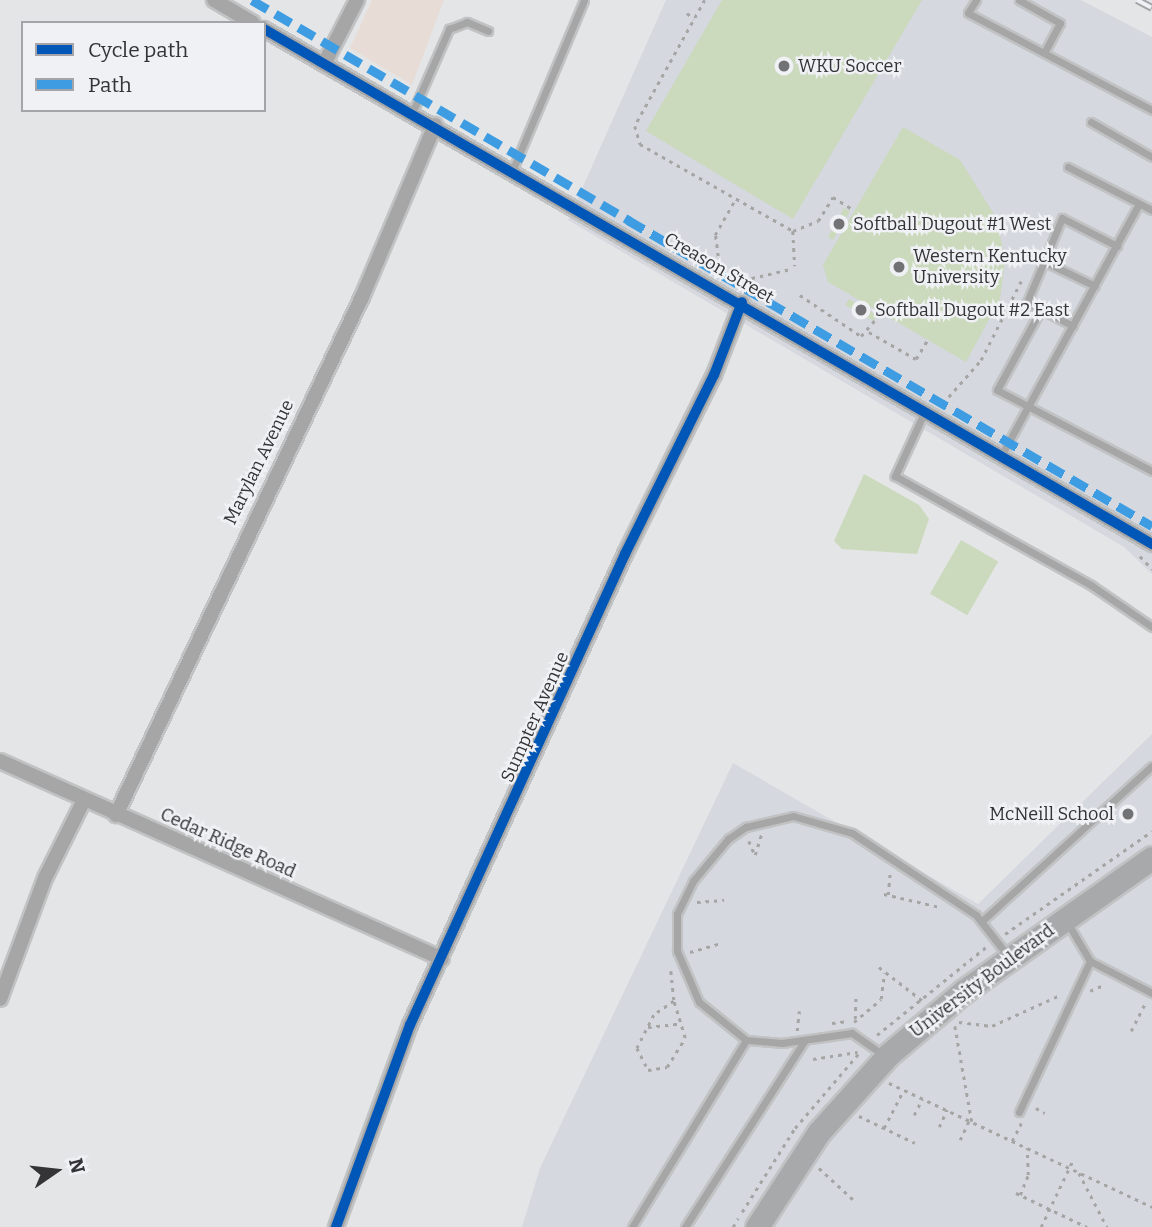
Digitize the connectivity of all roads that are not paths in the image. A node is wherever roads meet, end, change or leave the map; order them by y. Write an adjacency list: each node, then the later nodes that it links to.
1 (214, 0): 6 (street)
2 (357, 0): 10 (street)
3 (584, 0): 17 (lane)
4 (976, 0): 9 (lane)
5 (1019, 0): 9 (lane)
6 (250, 21)
7 (266, 30): 10 (street, Creason Street)
8 (488, 31): 12 (lane)
9 (1045, 51): 11 (lane)
10 (324, 64): 12 (street, Creason Street)
11 (1152, 110)
12 (413, 111): 14 (street, Creason Street)
13 (1090, 122): 15 (lane)
14 (435, 125): 17 (street, Creason Street); 35 (street, Marylan Avenue)
15 (1152, 157)
16 (1068, 167): 18 (lane)
17 (513, 169): 23 (street, Creason Street)
18 (1139, 204): 19 (lane); 20 (lane)
19 (1152, 211)
20 (1117, 246): 21 (lane); 22 (lane)
21 (1040, 259): 22 (lane); 24 (lane)
22 (1095, 286): 25 (lane)
23 (742, 302): 27 (street, Creason Street); 40 (street, Sumpter Avenue)
24 (1040, 311): 25 (lane); 26 (lane)
25 (1073, 326): 26 (lane)
26 (1028, 407): 28 (lane); 29 (lane)
27 (925, 410): 28 (street, Creason Street); 31 (lane)
28 (1002, 454): 30 (street, Creason Street)
29 (1152, 471)
30 (1152, 544)
31 (1152, 627)
32 (0, 761): 34 (street, Cedar Ridge Road)
33 (1152, 766): 38 (lane)
34 (84, 800): 35 (street, Cedar Ridge Road); 43 (street)
35 (116, 815): 40 (street, Cedar Ridge Road)
36 (1152, 858): 37 (main road, University Boulevard)
37 (1065, 919): 39 (main road, University Boulevard); 41 (lane)
38 (982, 921): 39 (lane); 44 (lane)
39 (1004, 948): 46 (main road, University Boulevard)
40 (442, 959): 48 (street, Sumpter Avenue)
41 (1090, 961): 42 (lane); 47 (lane)
42 (1150, 995)
43 (0, 999)
44 (746, 1040): 45 (lane); 49 (lane)
45 (806, 1040): 46 (lane); 50 (lane)
46 (891, 1066): 51 (main road, University Boulevard)
47 (1019, 1112)
48 (336, 1227)
49 (632, 1227)
50 (685, 1227)
51 (757, 1227)

